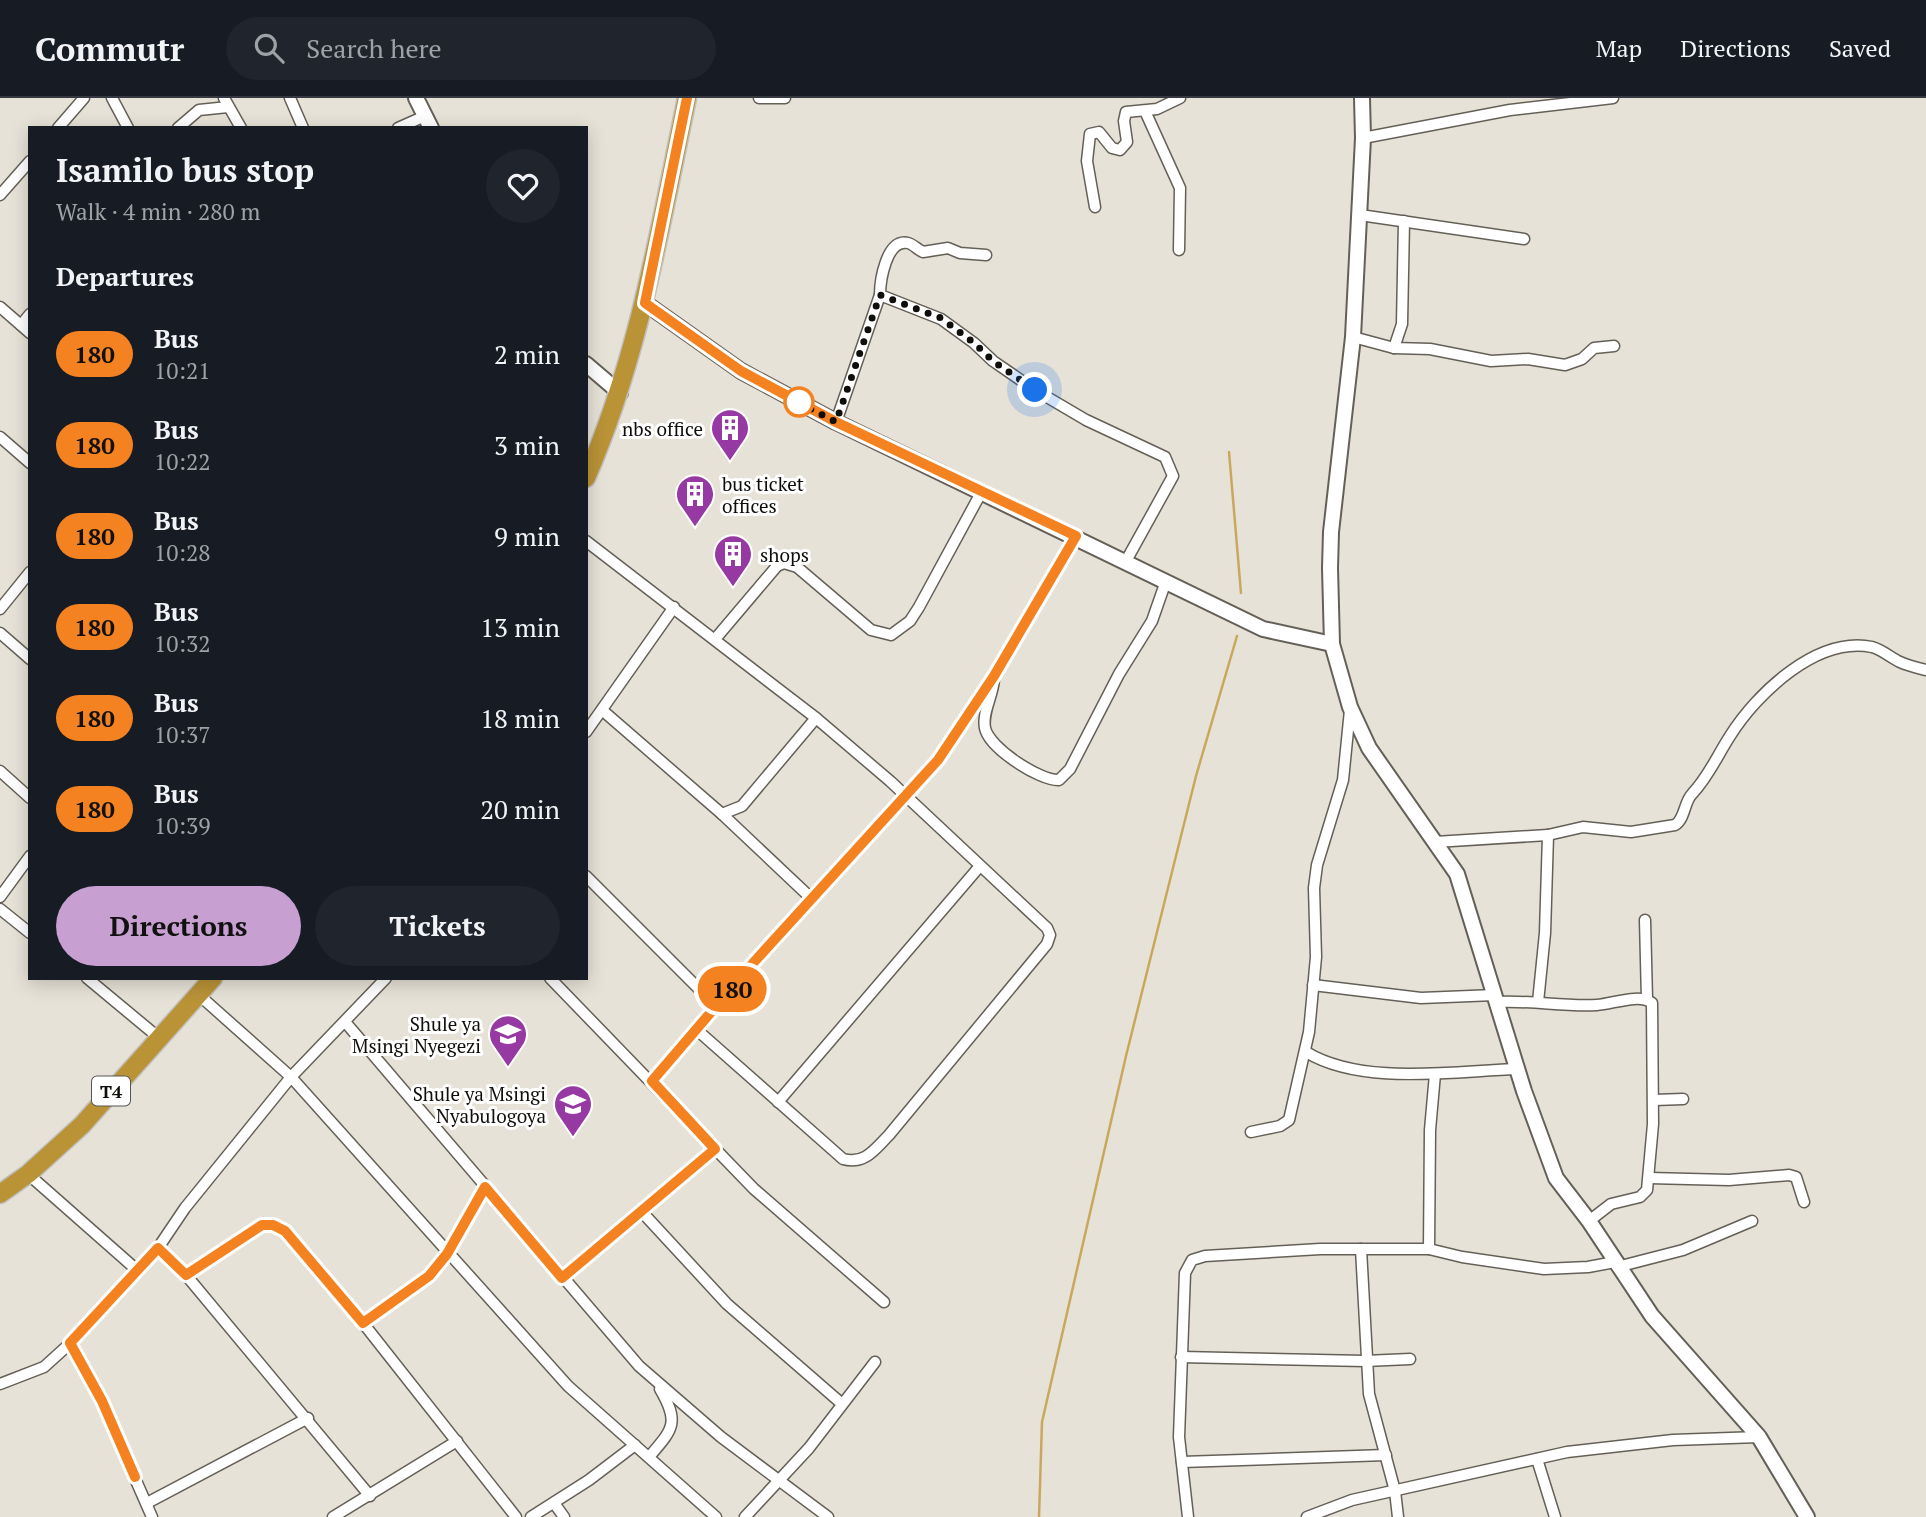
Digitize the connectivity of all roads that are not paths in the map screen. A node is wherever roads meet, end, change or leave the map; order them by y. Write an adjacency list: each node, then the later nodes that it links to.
1 (84, 98): 14 (street)
2 (112, 98): 15 (street)
3 (290, 98): 18 (street)
4 (416, 98): 13 (street)
5 (687, 98): 30 (highway)
6 (759, 98): 7 (street)
7 (785, 98)
8 (1180, 98): 12 (street)
9 (1362, 98): 20 (street)
10 (1613, 98): 20 (street)
11 (226, 102): 16 (street); 17 (street)
12 (1145, 111): 23 (street); 27 (street)
13 (428, 122): 19 (street)
14 (60, 126)
15 (127, 126)
16 (180, 126)
17 (240, 126)
18 (302, 126)
19 (408, 126)
20 (1363, 138): 24 (street)
21 (28, 163): 22 (street)
22 (0, 195)
23 (1095, 207)
24 (1360, 215): 25 (street); 35 (street)
25 (1404, 221): 26 (street); 37 (street)
26 (1524, 239)
27 (1179, 250)
28 (986, 256): 29 (street)
29 (880, 295): 40 (street); 47 (street)
30 (645, 303): 39 (highway); 40 (street)
31 (0, 307): 33 (street)
32 (28, 317): 33 (street)
33 (21, 326): 34 (street)
34 (28, 331)
35 (1353, 337): 37 (street); 54 (street)
36 (1615, 346): 37 (street)
37 (1394, 348)
38 (588, 366): 39 (street)
39 (620, 393): 43 (highway)
40 (836, 422): 44 (street)
41 (0, 437): 42 (street)
42 (28, 461)
43 (588, 473)
44 (982, 491): 45 (street); 53 (street)
45 (1076, 536): 47 (street); 57 (street)
46 (588, 542): 50 (street)
47 (1126, 561): 49 (street)
48 (28, 574): 51 (street)
49 (1166, 581): 54 (street); 57 (street)
50 (674, 607): 53 (street); 59 (street)
51 (0, 609)
52 (0, 633): 55 (street)
53 (716, 638): 60 (street)
54 (1332, 644): 58 (street)
55 (28, 657)
56 (1926, 670): 66 (street)
57 (994, 676): 64 (street)
58 (1350, 708): 67 (street); 80 (street)
59 (602, 710): 61 (street); 65 (street)
60 (816, 718): 64 (street); 65 (street)
61 (588, 729)
62 (0, 771): 63 (street)
63 (28, 796)
64 (907, 797): 69 (street); 72 (street)
65 (722, 814): 72 (street)
66 (1548, 835): 67 (street); 84 (street)
67 (1435, 842): 82 (street)
68 (28, 859): 71 (street)
69 (980, 866): 96 (street); 96 (street)
70 (588, 878): 85 (street)
71 (0, 897)
72 (812, 899): 85 (street)
73 (0, 909): 75 (street)
74 (1645, 920): 83 (street)
75 (28, 931)
76 (89, 980): 88 (street)
77 (211, 980): 81 (highway, T4)
78 (384, 980): 86 (street)
79 (552, 980): 93 (street)
80 (1313, 985): 82 (street); 89 (street)
81 (199, 995): 88 (highway, T4); 92 (street)
82 (1496, 999): 84 (street); 90 (street)
83 (1647, 1000): 84 (street); 95 (street)
84 (1538, 1002)
85 (718, 1007): 87 (street)
86 (345, 1023): 92 (street); 101 (street)
87 (697, 1030): 93 (street); 96 (street)
88 (158, 1037): 99 (highway, T4)
89 (1306, 1052): 91 (street); 97 (street)
90 (1517, 1069): 91 (street); 105 (street)
91 (1435, 1074): 109 (street)
92 (291, 1077): 107 (street); 110 (street)
93 (652, 1081): 98 (street)
94 (1683, 1099): 95 (street)
95 (1654, 1100): 100 (street)
96 (778, 1102)
97 (1251, 1132)
98 (715, 1149): 104 (street); 115 (street)
99 (28, 1174): 102 (highway, T4); 112 (street)
100 (1649, 1178): 103 (street); 105 (street)
101 (485, 1187): 110 (street); 114 (street)
102 (0, 1194)
103 (1804, 1202)
104 (642, 1212): 114 (street); 124 (street)
105 (1589, 1221): 111 (street)
106 (1752, 1221): 111 (street)
107 (158, 1248): 112 (street); 113 (street)
108 (1361, 1249): 109 (street); 118 (street); 120 (street)
109 (1429, 1249): 111 (street)
110 (447, 1254): 116 (street); 128 (street)
111 (1616, 1264): 126 (street)
112 (138, 1271): 117 (street)
113 (186, 1275): 116 (street); 125 (street)
114 (562, 1278): 122 (street)
115 (884, 1302)
116 (363, 1323): 127 (street)
117 (70, 1343): 123 (street); 136 (street)
118 (1181, 1357): 120 (street); 132 (street)
119 (1410, 1359): 120 (street)
120 (1366, 1361): 129 (street)
121 (875, 1362): 124 (street)
122 (657, 1383): 130 (street); 133 (street)
123 (0, 1384)
124 (841, 1403): 133 (street)
125 (308, 1418): 135 (street); 136 (street)
126 (1759, 1437): 131 (street); 150 (street)
127 (457, 1441): 135 (street); 140 (street)
128 (635, 1445): 130 (street); 137 (street)
129 (1386, 1455): 132 (street); 134 (street)
130 (649, 1457): 143 (street)
131 (1537, 1459): 134 (street); 149 (street)
132 (1182, 1462): 146 (street)
133 (779, 1480): 144 (street); 145 (street)
134 (1395, 1491): 147 (street); 148 (street)
135 (370, 1496): 139 (street)
136 (147, 1503): 138 (street)
137 (554, 1503): 141 (street); 142 (street)
138 (152, 1517)
139 (333, 1517)
140 (516, 1517)
141 (531, 1517)
142 (564, 1517)
143 (716, 1517)
144 (745, 1517)
145 (828, 1517)
146 (1188, 1517)
147 (1307, 1517)
148 (1398, 1517)
149 (1556, 1517)
150 (1807, 1517)

